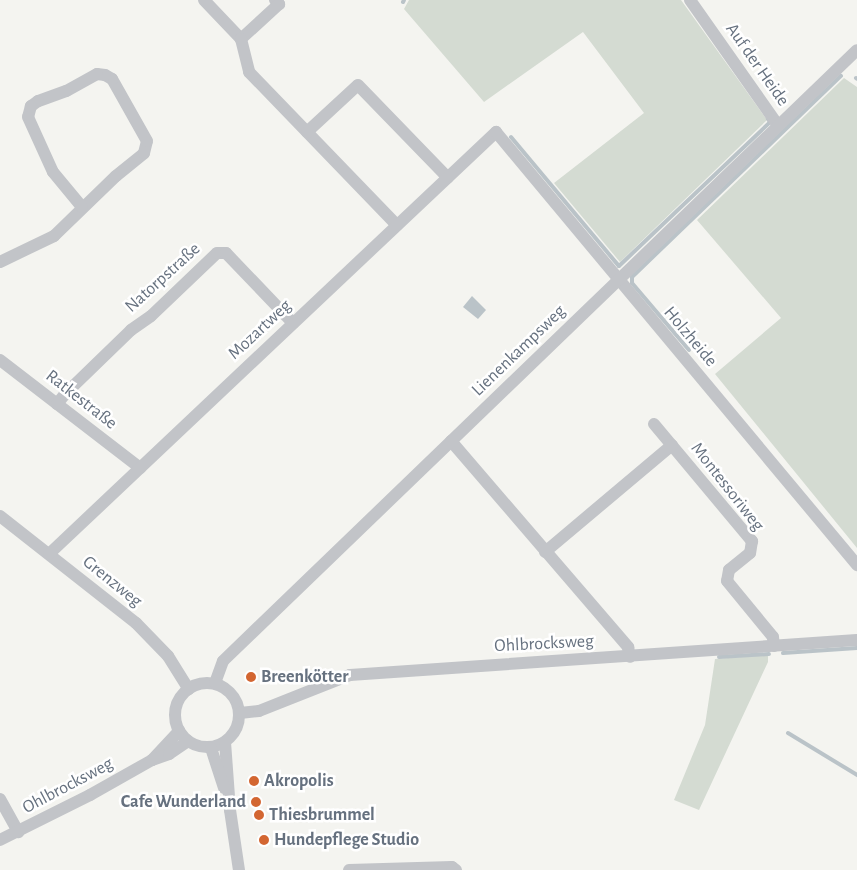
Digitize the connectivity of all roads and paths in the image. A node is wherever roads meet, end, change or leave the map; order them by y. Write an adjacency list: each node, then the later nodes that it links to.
1 (204, 0): 4 (street)
2 (275, 0): 4 (street)
3 (690, 0): 6 (street, Auf der Heide)
4 (242, 40): 7 (street)
5 (857, 50): 6 (street, Lienenkampsweg)
6 (778, 125): 13 (street, Lienenkampsweg)
7 (307, 132): 9 (street); 11 (street)
8 (496, 132): 9 (street, Mozartweg); 13 (street, Holzheide)
9 (448, 178): 11 (street, Mozartweg)
10 (82, 208): 10 (street); 12 (street)
11 (397, 225): 14 (street, Mozartweg)
12 (0, 262)
13 (619, 279): 18 (street, Lienenkampsweg); 24 (street, Holzheide)
14 (293, 323): 16 (street, Natorpstraße); 20 (street, Mozartweg)
15 (0, 360): 16 (street, Ratkestraße)
16 (57, 404): 20 (street, Ratkestraße)
17 (654, 424): 19 (street, Montessoriweg)
18 (451, 441): 22 (street); 28 (street, Lienenkampsweg)
19 (672, 445): 22 (street, Montessoriweg); 26 (street, Montessoriweg)
20 (140, 468): 23 (street, Mozartweg)
21 (0, 516): 23 (street, Grenzweg)
22 (545, 552): 27 (street)
23 (49, 554): 29 (street, Grenzweg)
24 (857, 565)
25 (857, 640): 26 (street, Ohlbrocksweg)
26 (774, 646): 27 (street, Ohlbrocksweg)
27 (630, 657): 30 (street, Ohlbrocksweg)
28 (215, 683): 29 (street); 30 (street)
29 (189, 689): 31 (street)
30 (240, 713): 33 (street)
31 (179, 731): 32 (street); 35 (street, Ohlbrocksweg)
32 (188, 741): 34 (street); 35 (street, Ohlbrocksweg)
33 (225, 742): 34 (street); 37 (street)
34 (211, 748): 37 (street)
35 (152, 760): 38 (street, Ohlbrocksweg)
36 (0, 799): 38 (street)
37 (230, 810): 40 (street)
38 (18, 832): 39 (street, Ohlbrocksweg)
39 (0, 840)
40 (239, 870)
41 (349, 870): 42 (street)
42 (456, 870)

